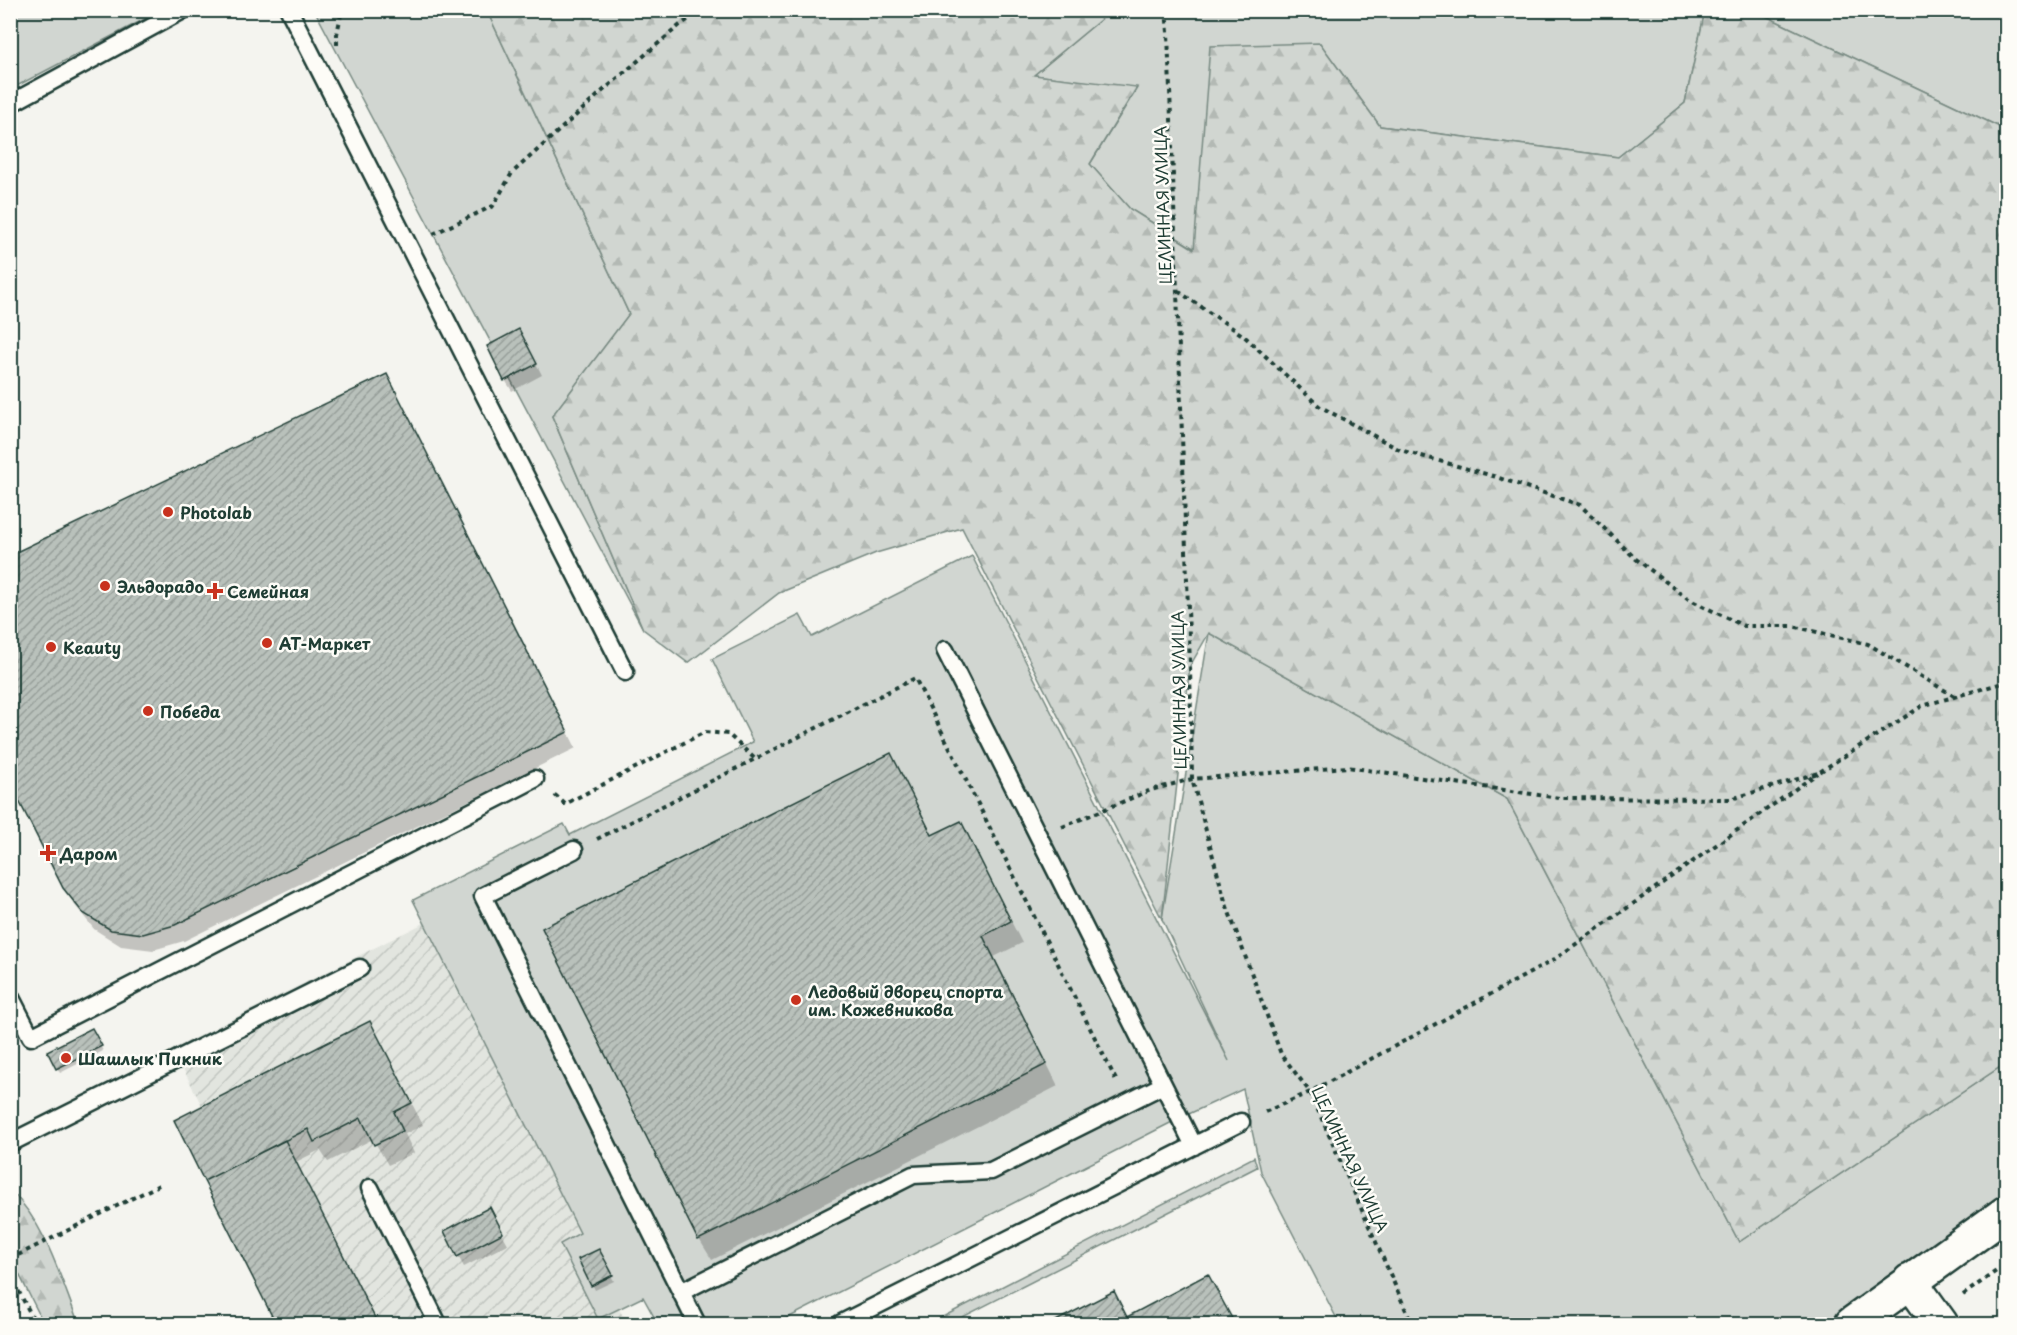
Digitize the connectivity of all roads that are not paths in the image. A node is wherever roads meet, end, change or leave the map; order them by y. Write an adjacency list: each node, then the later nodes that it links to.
1 (183, 10): 3 (lane)
2 (289, 10): 5 (lane)
3 (10, 104)
4 (945, 650): 10 (lane)
5 (625, 672)
6 (535, 779): 9 (lane)
7 (574, 850): 17 (lane)
8 (360, 968): 12 (lane)
9 (10, 996)
10 (1163, 1084): 13 (lane); 17 (lane)
11 (1241, 1122): 13 (lane)
12 (10, 1143)
13 (1194, 1146): 20 (lane)
14 (369, 1188): 18 (lane)
15 (2007, 1213): 16 (street)
16 (1910, 1281): 21 (street); 22 (street)
17 (681, 1292): 19 (lane)
18 (438, 1324)
19 (698, 1324)
20 (840, 1324)
21 (1852, 1324)
22 (1941, 1324)

